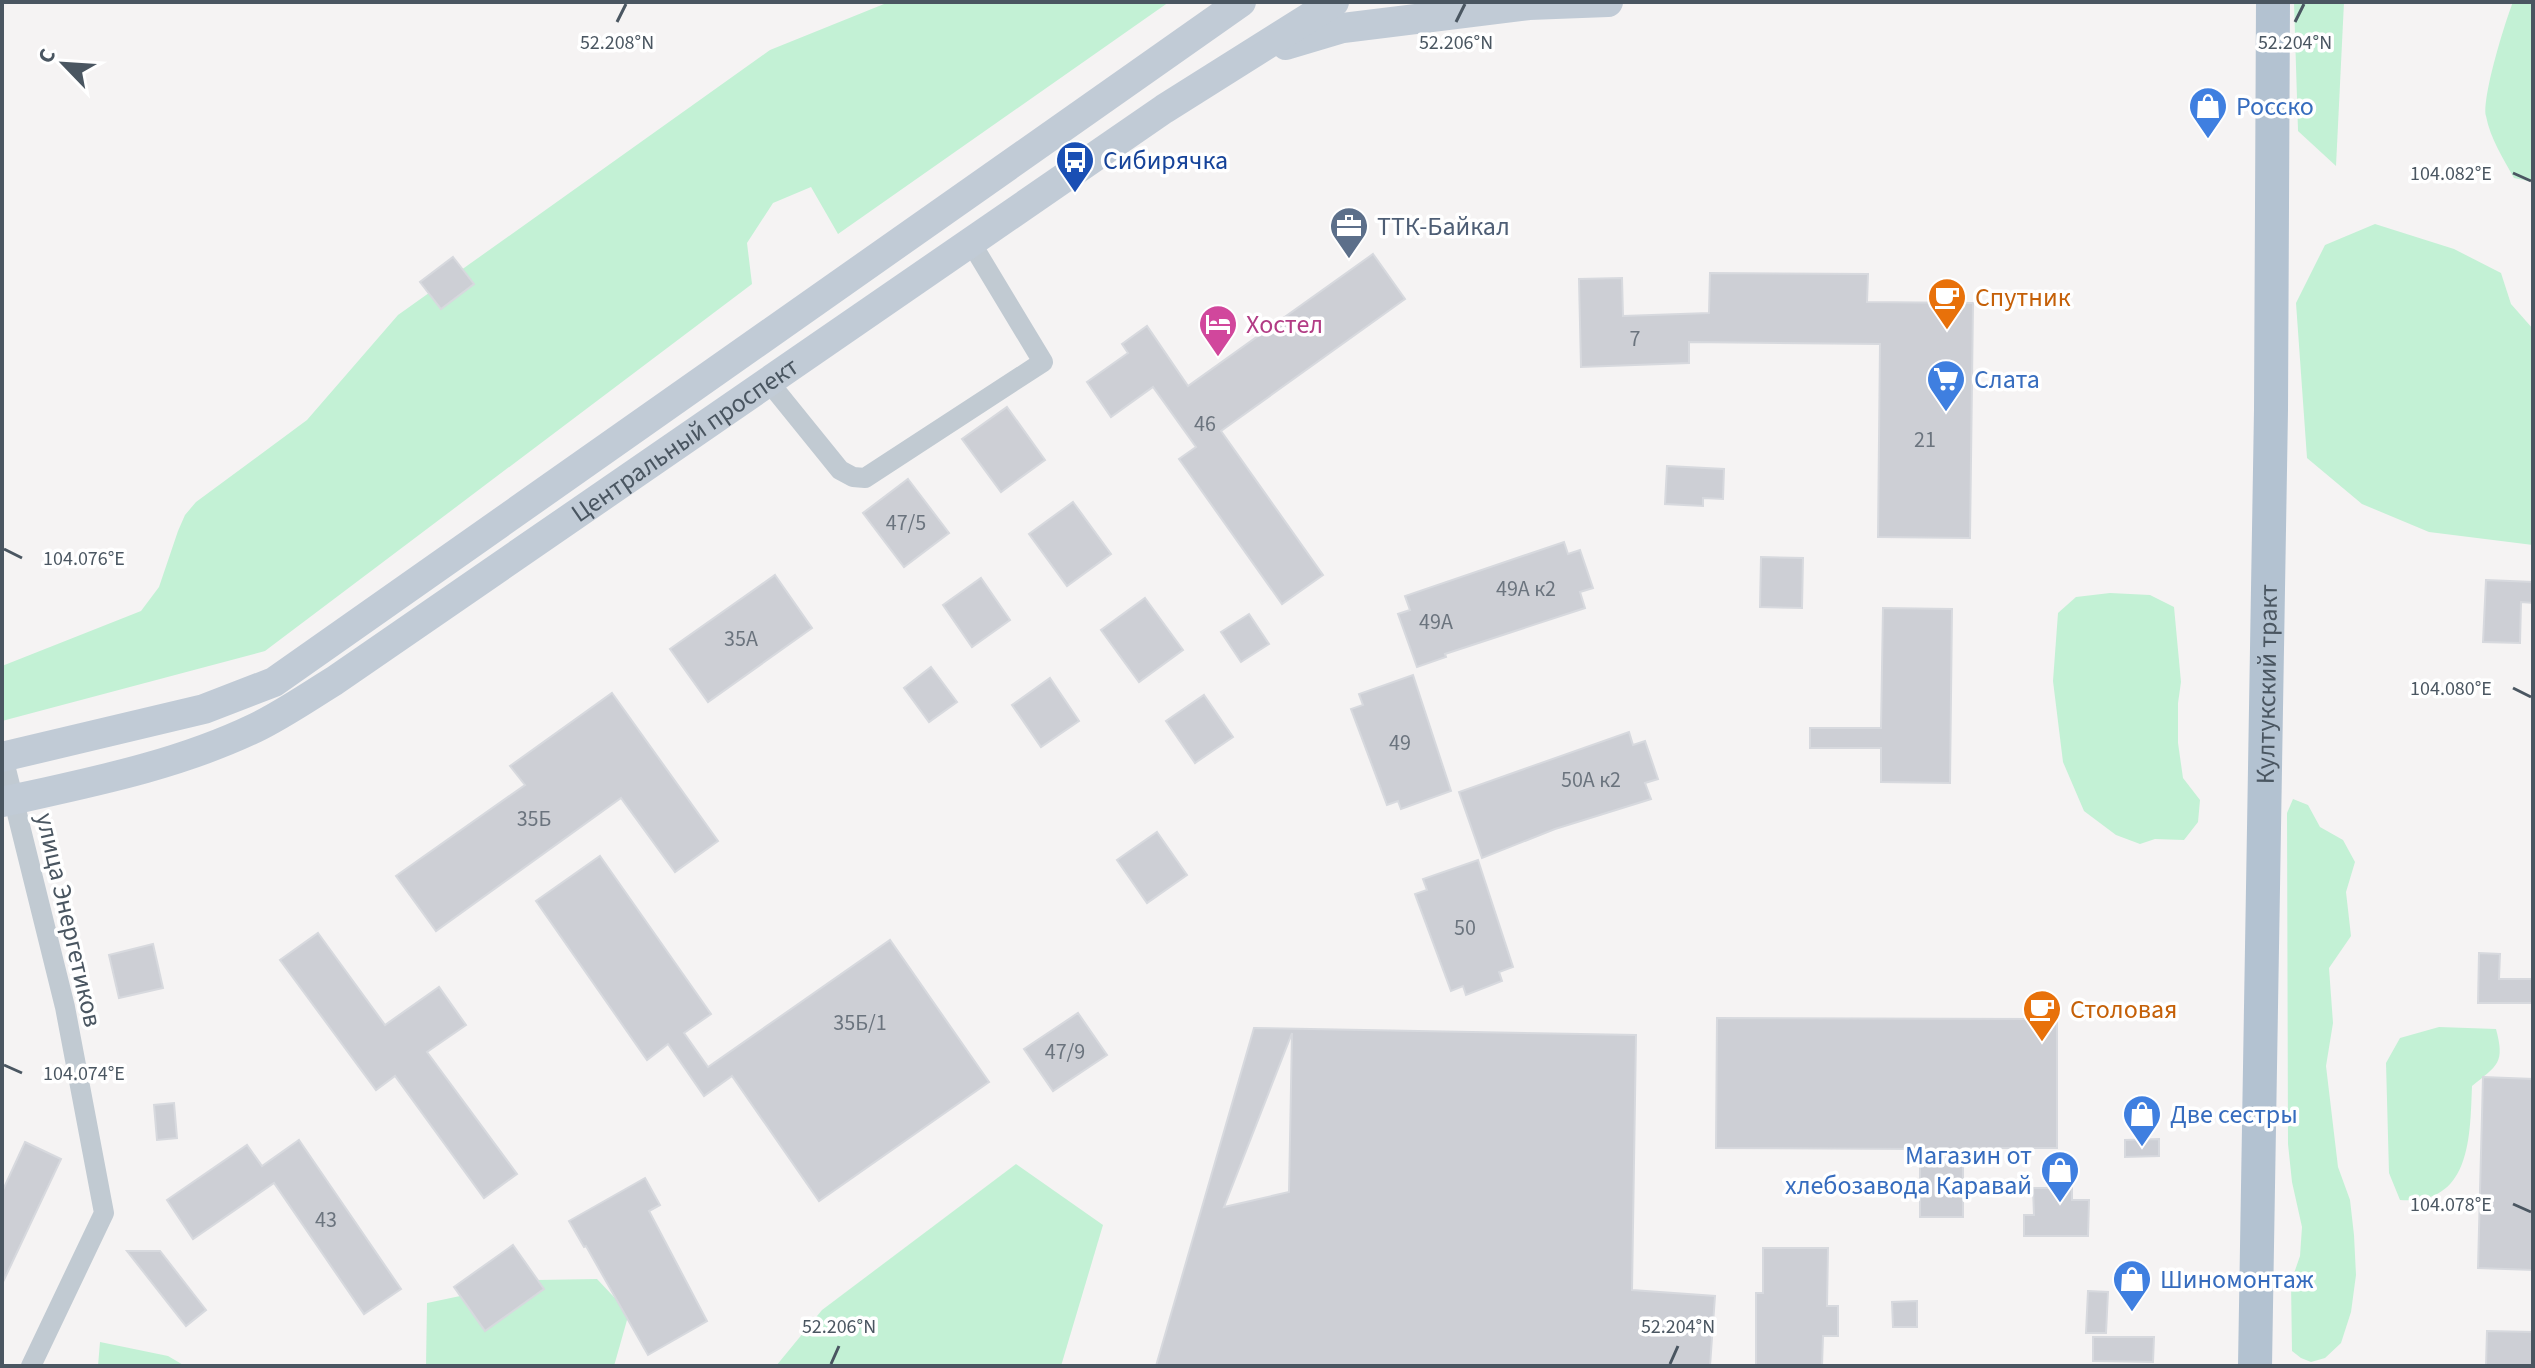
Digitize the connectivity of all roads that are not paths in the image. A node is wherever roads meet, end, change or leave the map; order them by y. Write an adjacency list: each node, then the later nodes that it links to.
1 (1334, 2): 6 (main road, Центральный проспект)
2 (1608, 2): 4 (main road)
3 (2273, 2): 12 (main road, Култукский тракт)
4 (1524, 3): 6 (main road)
5 (1239, 6): 9 (main road, Центральный проспект)
6 (1250, 56): 7 (main road, Центральный проспект)
7 (970, 241): 8 (main road, Центральный проспект); 8 (street)
8 (768, 381): 10 (main road, Центральный проспект)
9 (2, 757): 10 (street, улица Энергетиков)
10 (8, 800): 11 (street, улица Энергетиков)
11 (31, 1366)
12 (2255, 1366)

